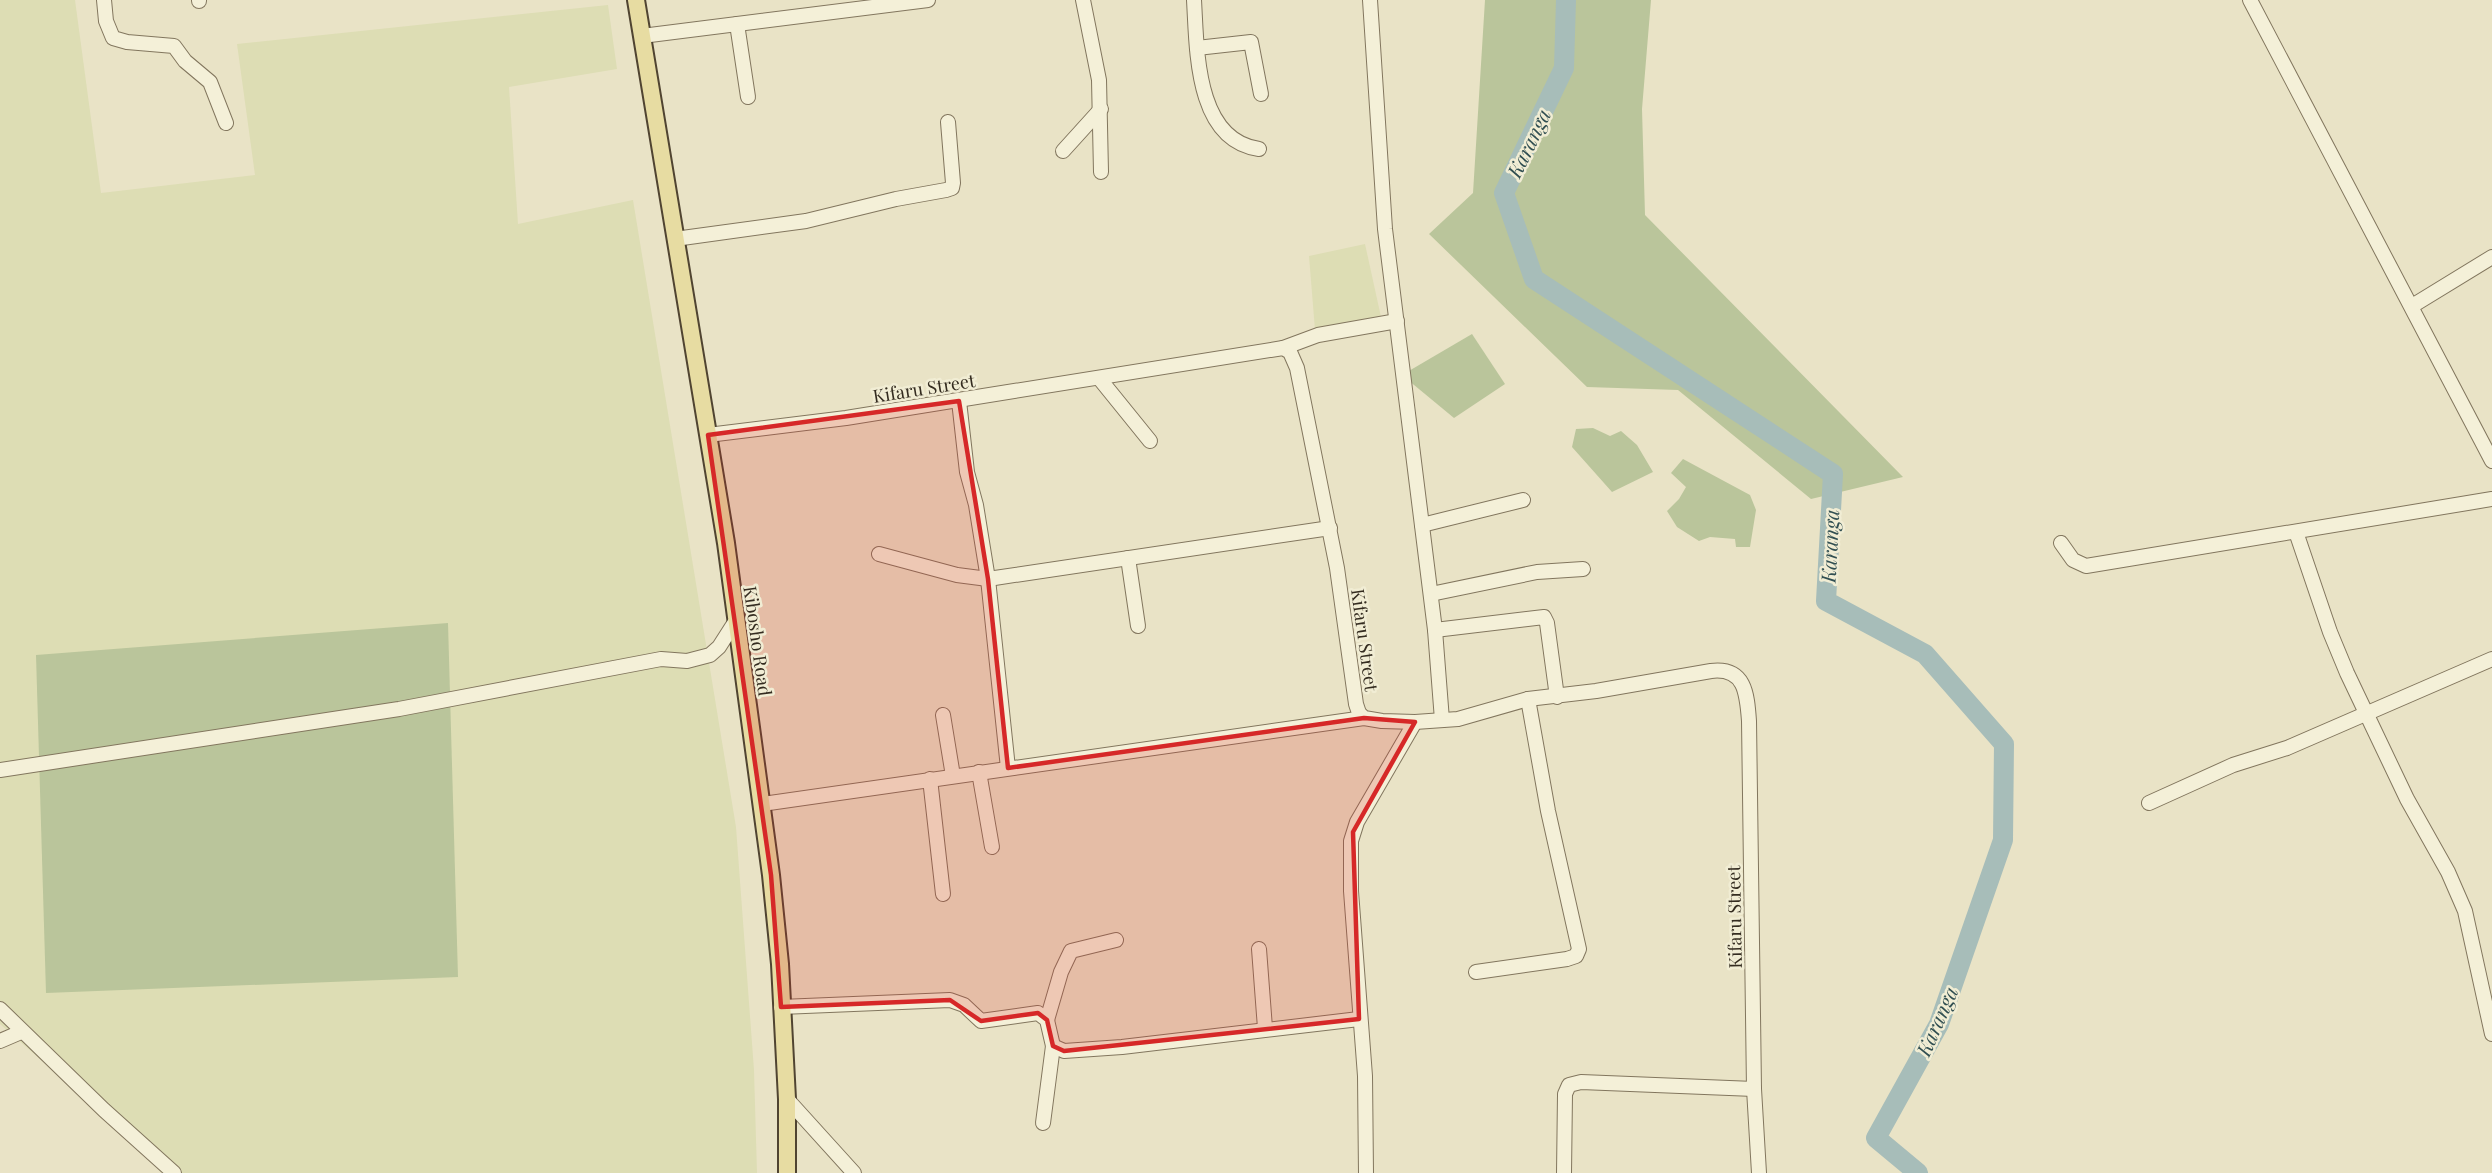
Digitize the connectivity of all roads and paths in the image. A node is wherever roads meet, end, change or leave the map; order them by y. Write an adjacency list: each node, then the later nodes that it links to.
1 (104, 0): 15 (street)
2 (636, 0): 9 (main road, Kibosho Road)
3 (928, 0): 8 (street)
4 (1083, 0): 13 (street)
5 (1194, 0): 10 (street)
6 (1370, 0): 22 (street)
7 (2250, 0): 21 (street)
8 (737, 24): 9 (street); 12 (street)
9 (642, 36): 19 (main road, Kibosho Road)
10 (1197, 48): 11 (street); 16 (street)
11 (1261, 94)
12 (748, 97)
13 (1101, 109): 17 (street); 18 (street)
14 (948, 122): 19 (street)
15 (226, 123)
16 (1259, 149)
17 (1063, 151)
18 (1101, 172)
19 (675, 239): 26 (main road, Kibosho Road)
20 (2492, 257): 21 (street)
21 (2412, 306): 28 (street)
22 (1397, 321): 23 (street); 31 (street)
23 (1283, 348): 24 (street, Kifaru Street); 32 (street, Kifaru Street)
24 (1100, 378): 25 (street, Kifaru Street); 27 (street)
25 (959, 401): 26 (street, Kifaru Street); 38 (street)
26 (708, 435): 40 (main road, Kibosho Road)
27 (1150, 441)
28 (2492, 461)
29 (2492, 499): 33 (street)
30 (1523, 500): 31 (street)
31 (1422, 525): 39 (street)
32 (1329, 528): 36 (street); 48 (street, Kifaru Street)
33 (2296, 532): 34 (street); 46 (street)
34 (2061, 543)
35 (879, 554): 38 (street)
36 (1128, 558): 38 (street); 41 (street)
37 (1583, 569): 39 (street)
38 (988, 579): 51 (street)
39 (1431, 594): 42 (street)
40 (735, 622): 52 (street); 57 (main road, Kibosho Road)
41 (1138, 626)
42 (1435, 630): 44 (street); 49 (street)
43 (2492, 659): 46 (street)
44 (1557, 697): 45 (street, Kifaru Street); 72 (street, Kifaru Street)
45 (1528, 699): 49 (street, Kifaru Street); 62 (street)
46 (2366, 714): 56 (street); 69 (street)
47 (943, 715): 54 (street)
48 (1364, 718): 50 (street, Kifaru Street); 51 (street)
49 (1443, 720): 50 (street, Kifaru Street)
50 (1415, 722): 65 (street)
51 (1008, 768): 53 (street)
52 (0, 770)
53 (979, 772): 54 (street); 58 (street)
54 (953, 776): 55 (street)
55 (930, 779): 57 (street); 59 (street)
56 (2149, 803)
57 (762, 804): 63 (main road, Kibosho Road)
58 (992, 847)
59 (943, 894)
60 (1116, 940): 66 (street)
61 (1259, 949): 67 (street)
62 (1476, 972)
63 (781, 1007): 66 (street); 73 (main road, Kibosho Road)
64 (0, 1009): 68 (street)
65 (1359, 1019): 67 (street); 78 (street)
66 (1047, 1020): 71 (street)
67 (1265, 1028): 71 (street)
68 (21, 1032): 70 (street); 75 (street)
69 (2492, 1034)
70 (0, 1041)
71 (1053, 1046): 74 (street)
72 (1754, 1089): 79 (street); 80 (street, Kifaru Street)
73 (787, 1099): 76 (main road, Kibosho Road); 77 (street)
74 (1043, 1123)
75 (174, 1173)
76 (787, 1173)
77 (854, 1173)
78 (1366, 1173)
79 (1564, 1173)
80 (1759, 1173)

